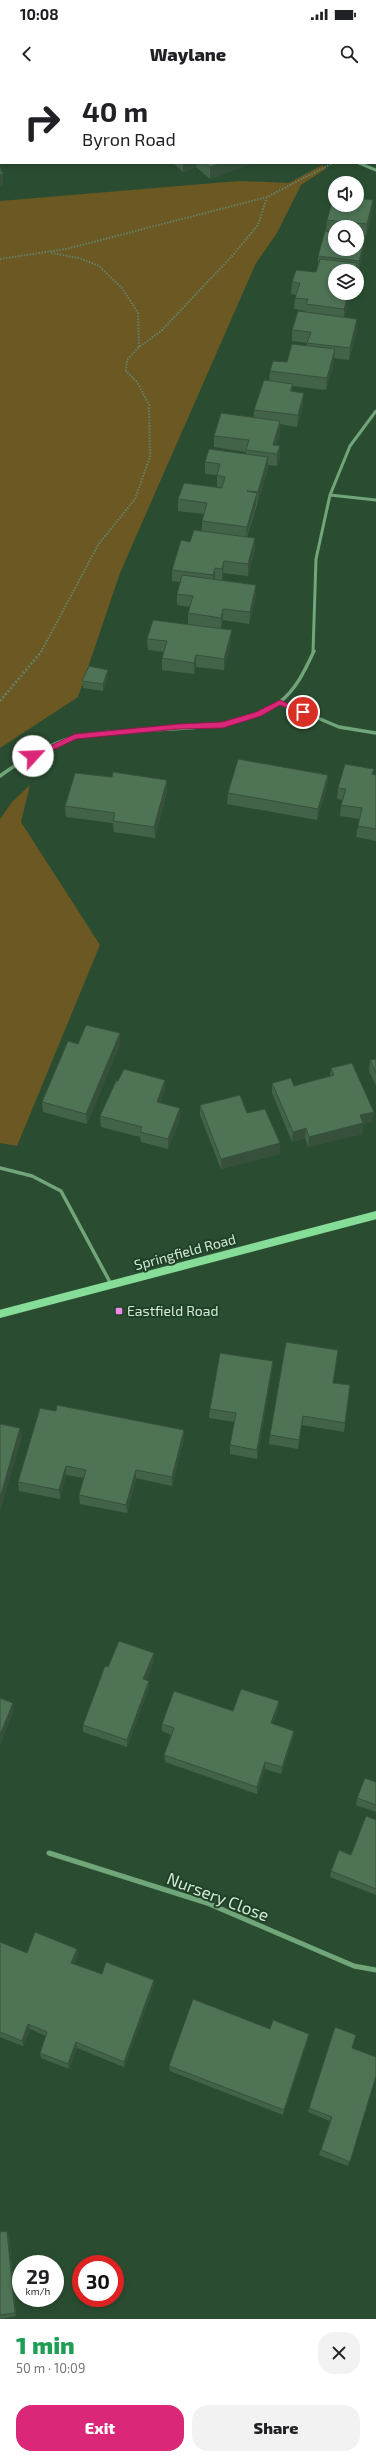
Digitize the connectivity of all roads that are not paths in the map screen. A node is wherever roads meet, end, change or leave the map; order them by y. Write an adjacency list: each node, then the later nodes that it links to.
1 (361, 164): 2 (street)
2 (376, 170)
3 (376, 411): 4 (street)
4 (330, 495): 5 (street); 6 (street)
5 (376, 500)
6 (280, 702): 7 (street); 8 (street)
7 (376, 734)
8 (0, 776)
9 (0, 1168): 11 (street)
10 (375, 1217): 11 (street, Springfield Road)
11 (112, 1284): 12 (street, Springfield Road)
12 (0, 1314)
13 (49, 1853): 14 (street, Nursery Close)
14 (376, 1970)

